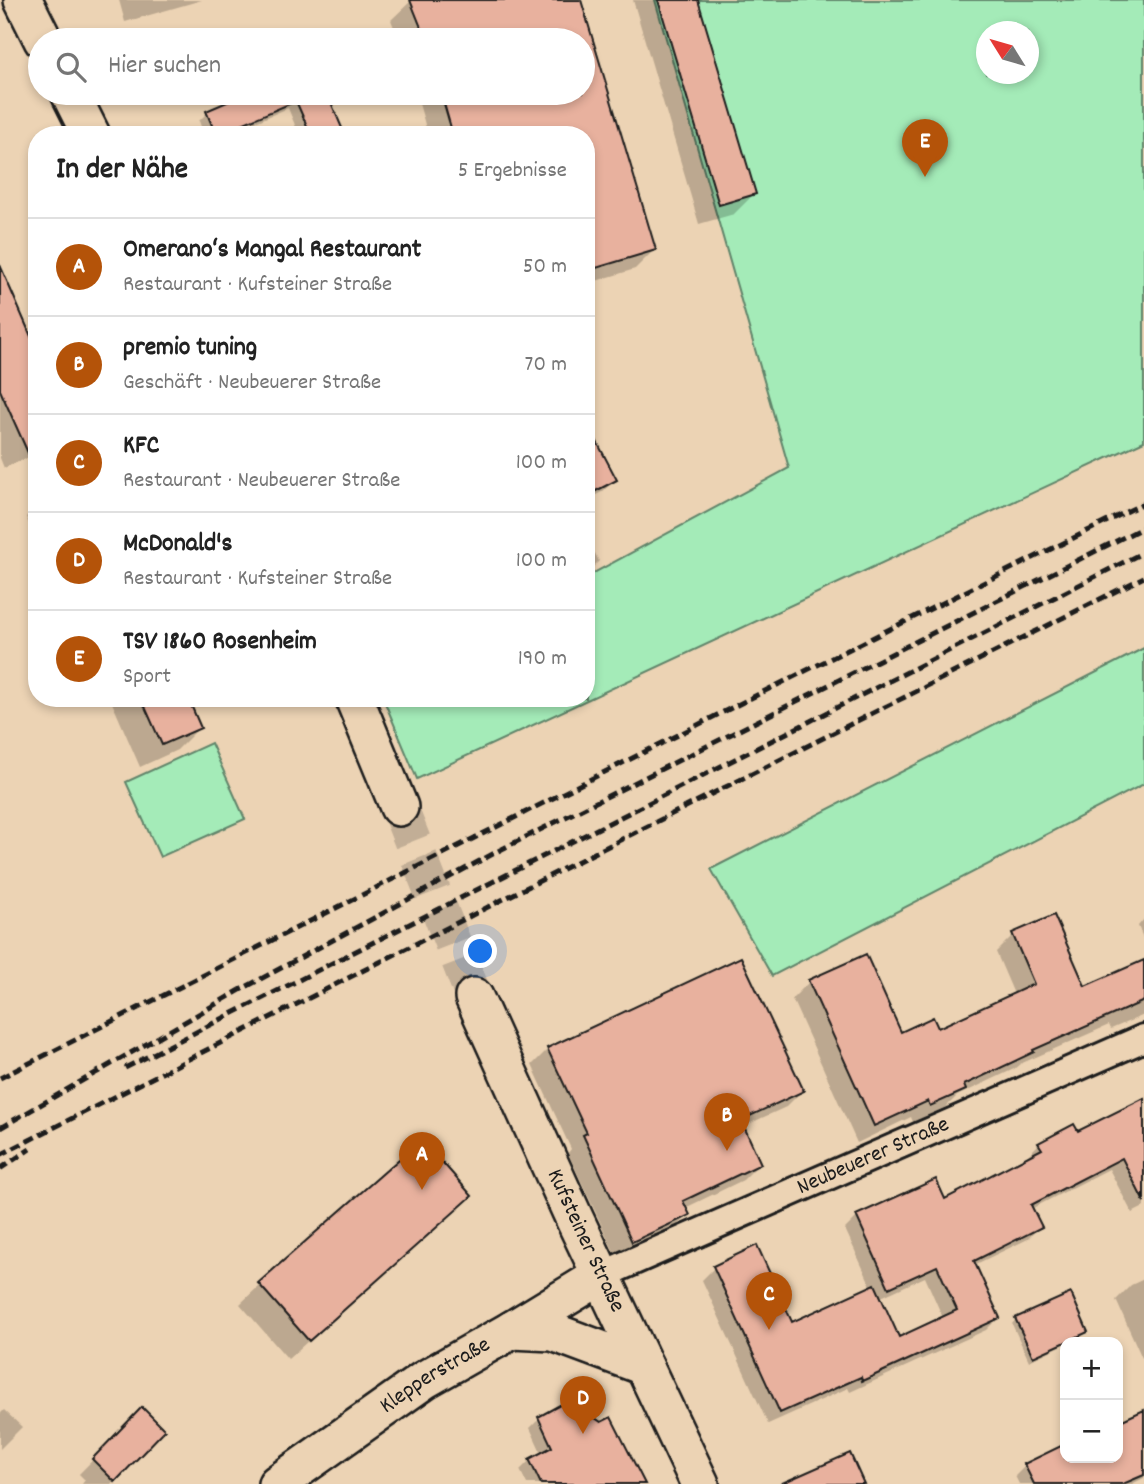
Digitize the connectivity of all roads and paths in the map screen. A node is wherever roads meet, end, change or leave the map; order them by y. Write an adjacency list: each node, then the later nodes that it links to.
1 (23, 0): 2 (main road)
2 (37, 28)
3 (76, 105): 4 (main road)
4 (86, 126)
5 (358, 707): 6 (main road)
6 (399, 807)
7 (474, 997): 9 (main road, Kufsteiner Straße)
8 (1144, 1038): 9 (street, Neubeuerer Straße)
9 (601, 1275): 10 (main road, Klepperstraße); 11 (main road, Kufsteiner Straße)
10 (512, 1331): 11 (main road); 12 (main road, Klepperstraße)
11 (644, 1366): 13 (main road, Kufsteiner Straße)
12 (277, 1484)
13 (700, 1484)

